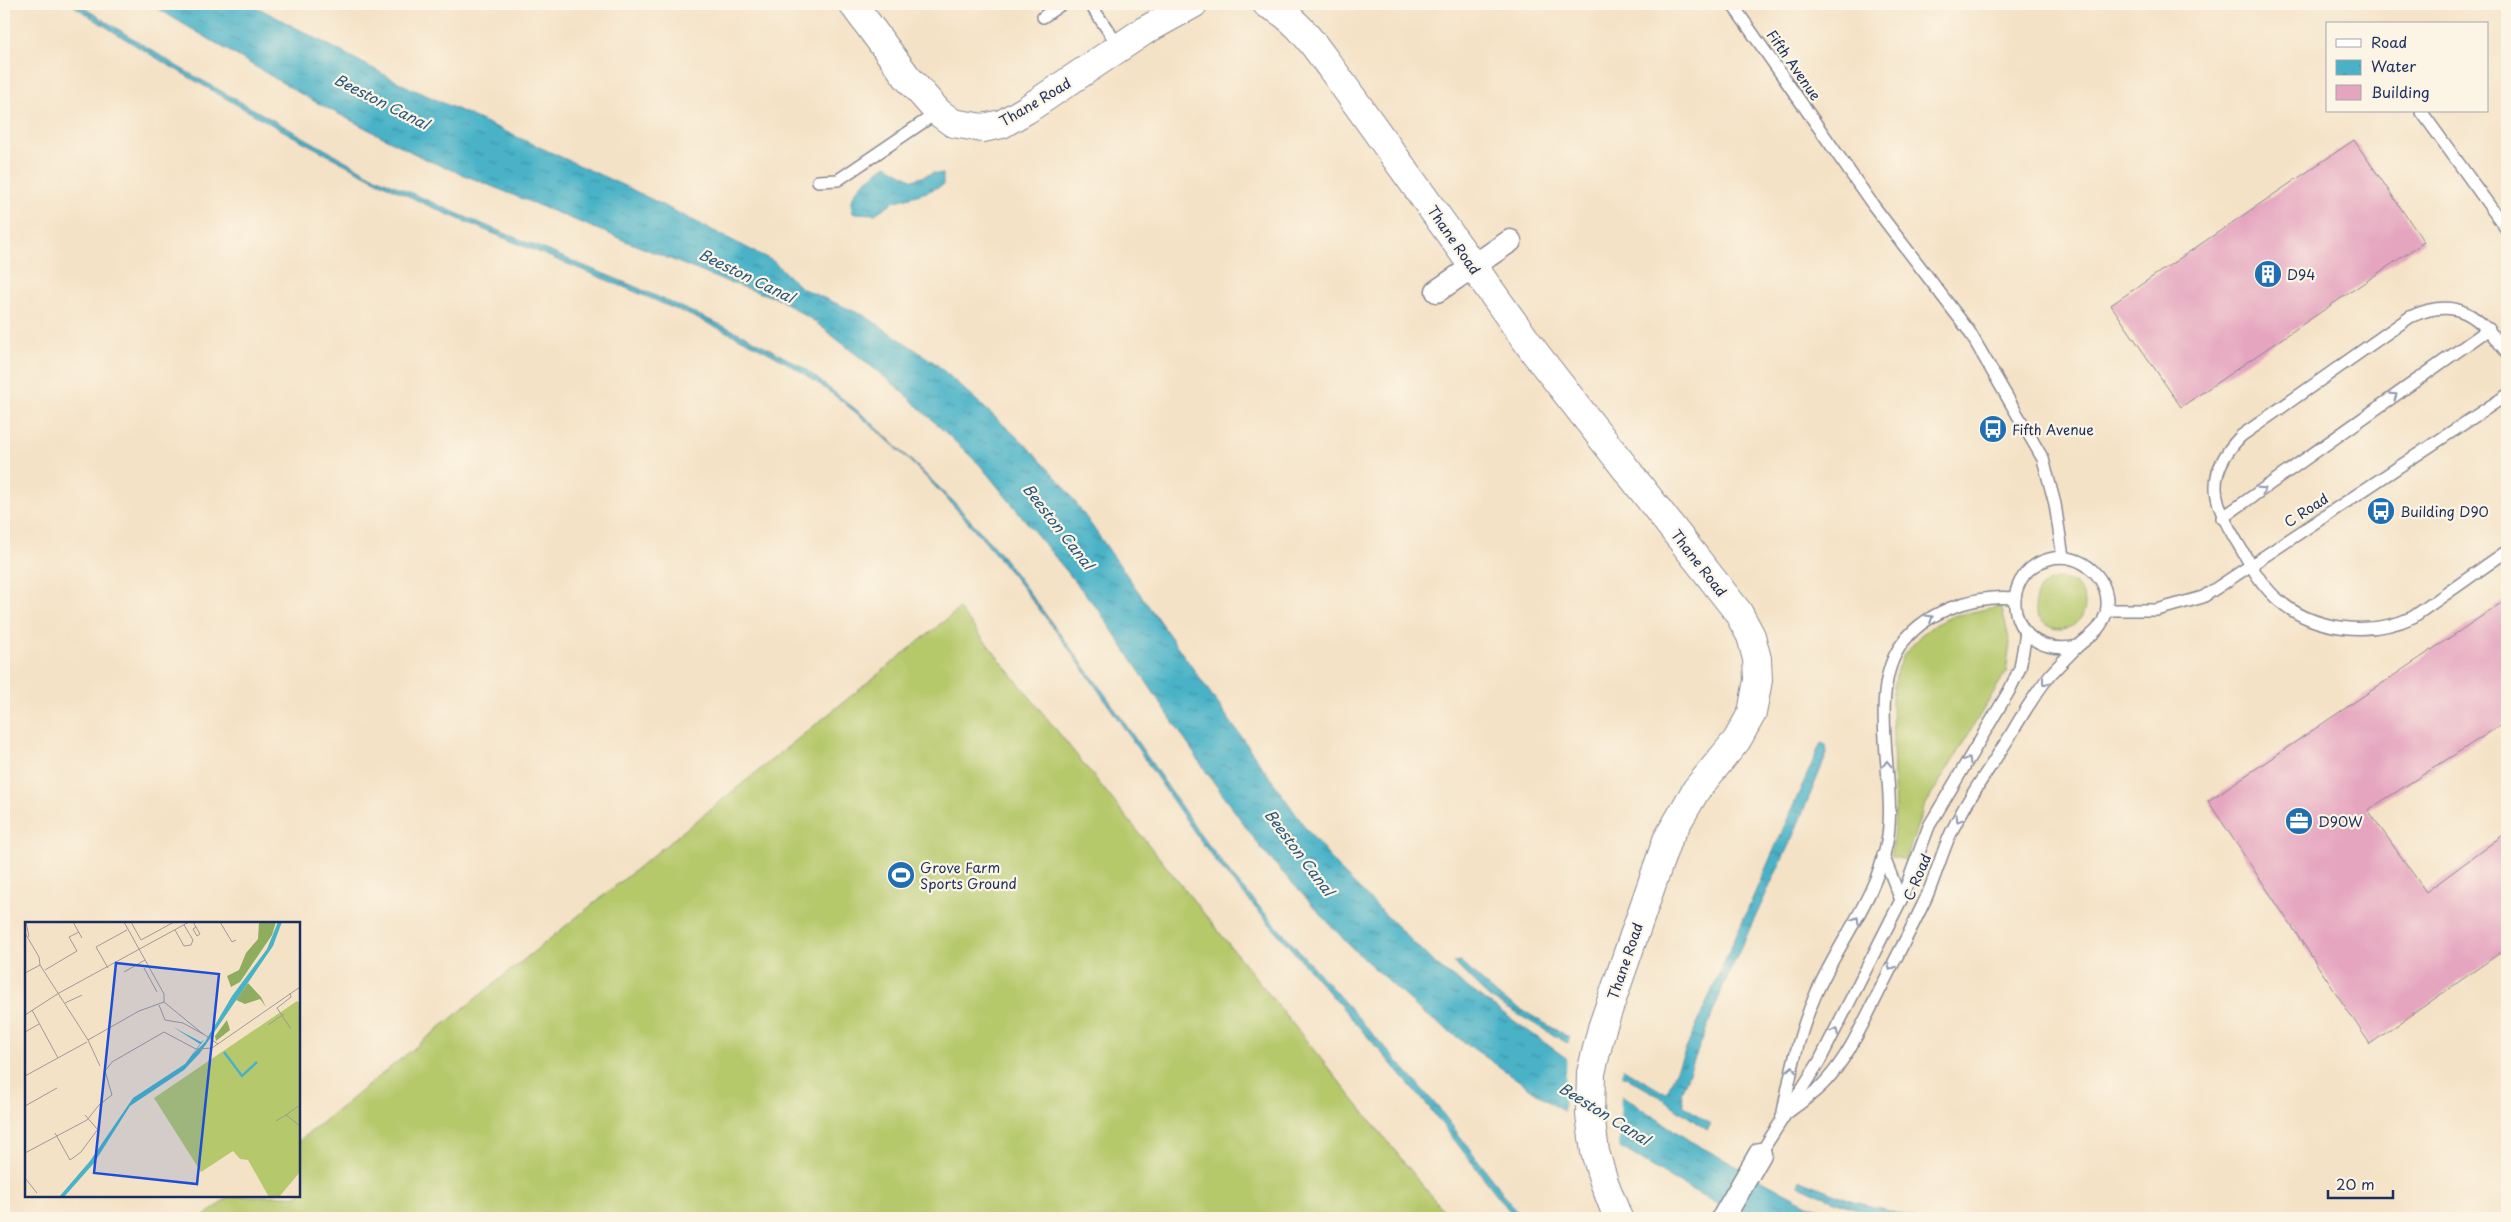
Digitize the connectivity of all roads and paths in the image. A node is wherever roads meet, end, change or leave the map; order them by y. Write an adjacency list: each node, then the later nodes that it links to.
1 (853, 4): 9 (street, Thane Road)
2 (1062, 4): 7 (lane)
3 (1090, 4): 8 (lane)
4 (1193, 4): 8 (street, Thane Road)
5 (1267, 4): 14 (street, Thane Road)
6 (1732, 4): 21 (lane, Fifth Avenue)
7 (1042, 17)
8 (1120, 48): 9 (street, Thane Road)
9 (938, 112): 11 (lane)
10 (2422, 112): 12 (lane)
11 (818, 181)
12 (2507, 230)
13 (1510, 240): 14 (street)
14 (1473, 267): 15 (street); 31 (street, Thane Road)
15 (1437, 291)
16 (2489, 329): 17 (lane); 19 (lane, one-way to 16); 19 (lane)
17 (2507, 353)
18 (2507, 395): 22 (lane, C Road)
19 (2222, 518): 22 (lane)
20 (2507, 551): 22 (lane)
21 (2063, 557): 23 (lane); 24 (lane)
22 (2251, 564): 24 (lane, C Road)
23 (2016, 598): 25 (lane); 27 (lane, C Road, one-way to 23)
24 (2107, 610): 26 (lane, C Road)
25 (2026, 633): 26 (lane); 28 (lane, C Road, one-way to 25)
26 (2078, 646): 29 (lane, C Road, one-way to 29)
27 (1884, 855): 28 (lane, C Road); 29 (lane, C Road, one-way to 27)
28 (1901, 900): 29 (lane, C Road, one-way to 28)
29 (1782, 1117): 30 (lane, C Road)
30 (1760, 1154): 32 (street)
31 (1621, 1216)
32 (1722, 1218)

